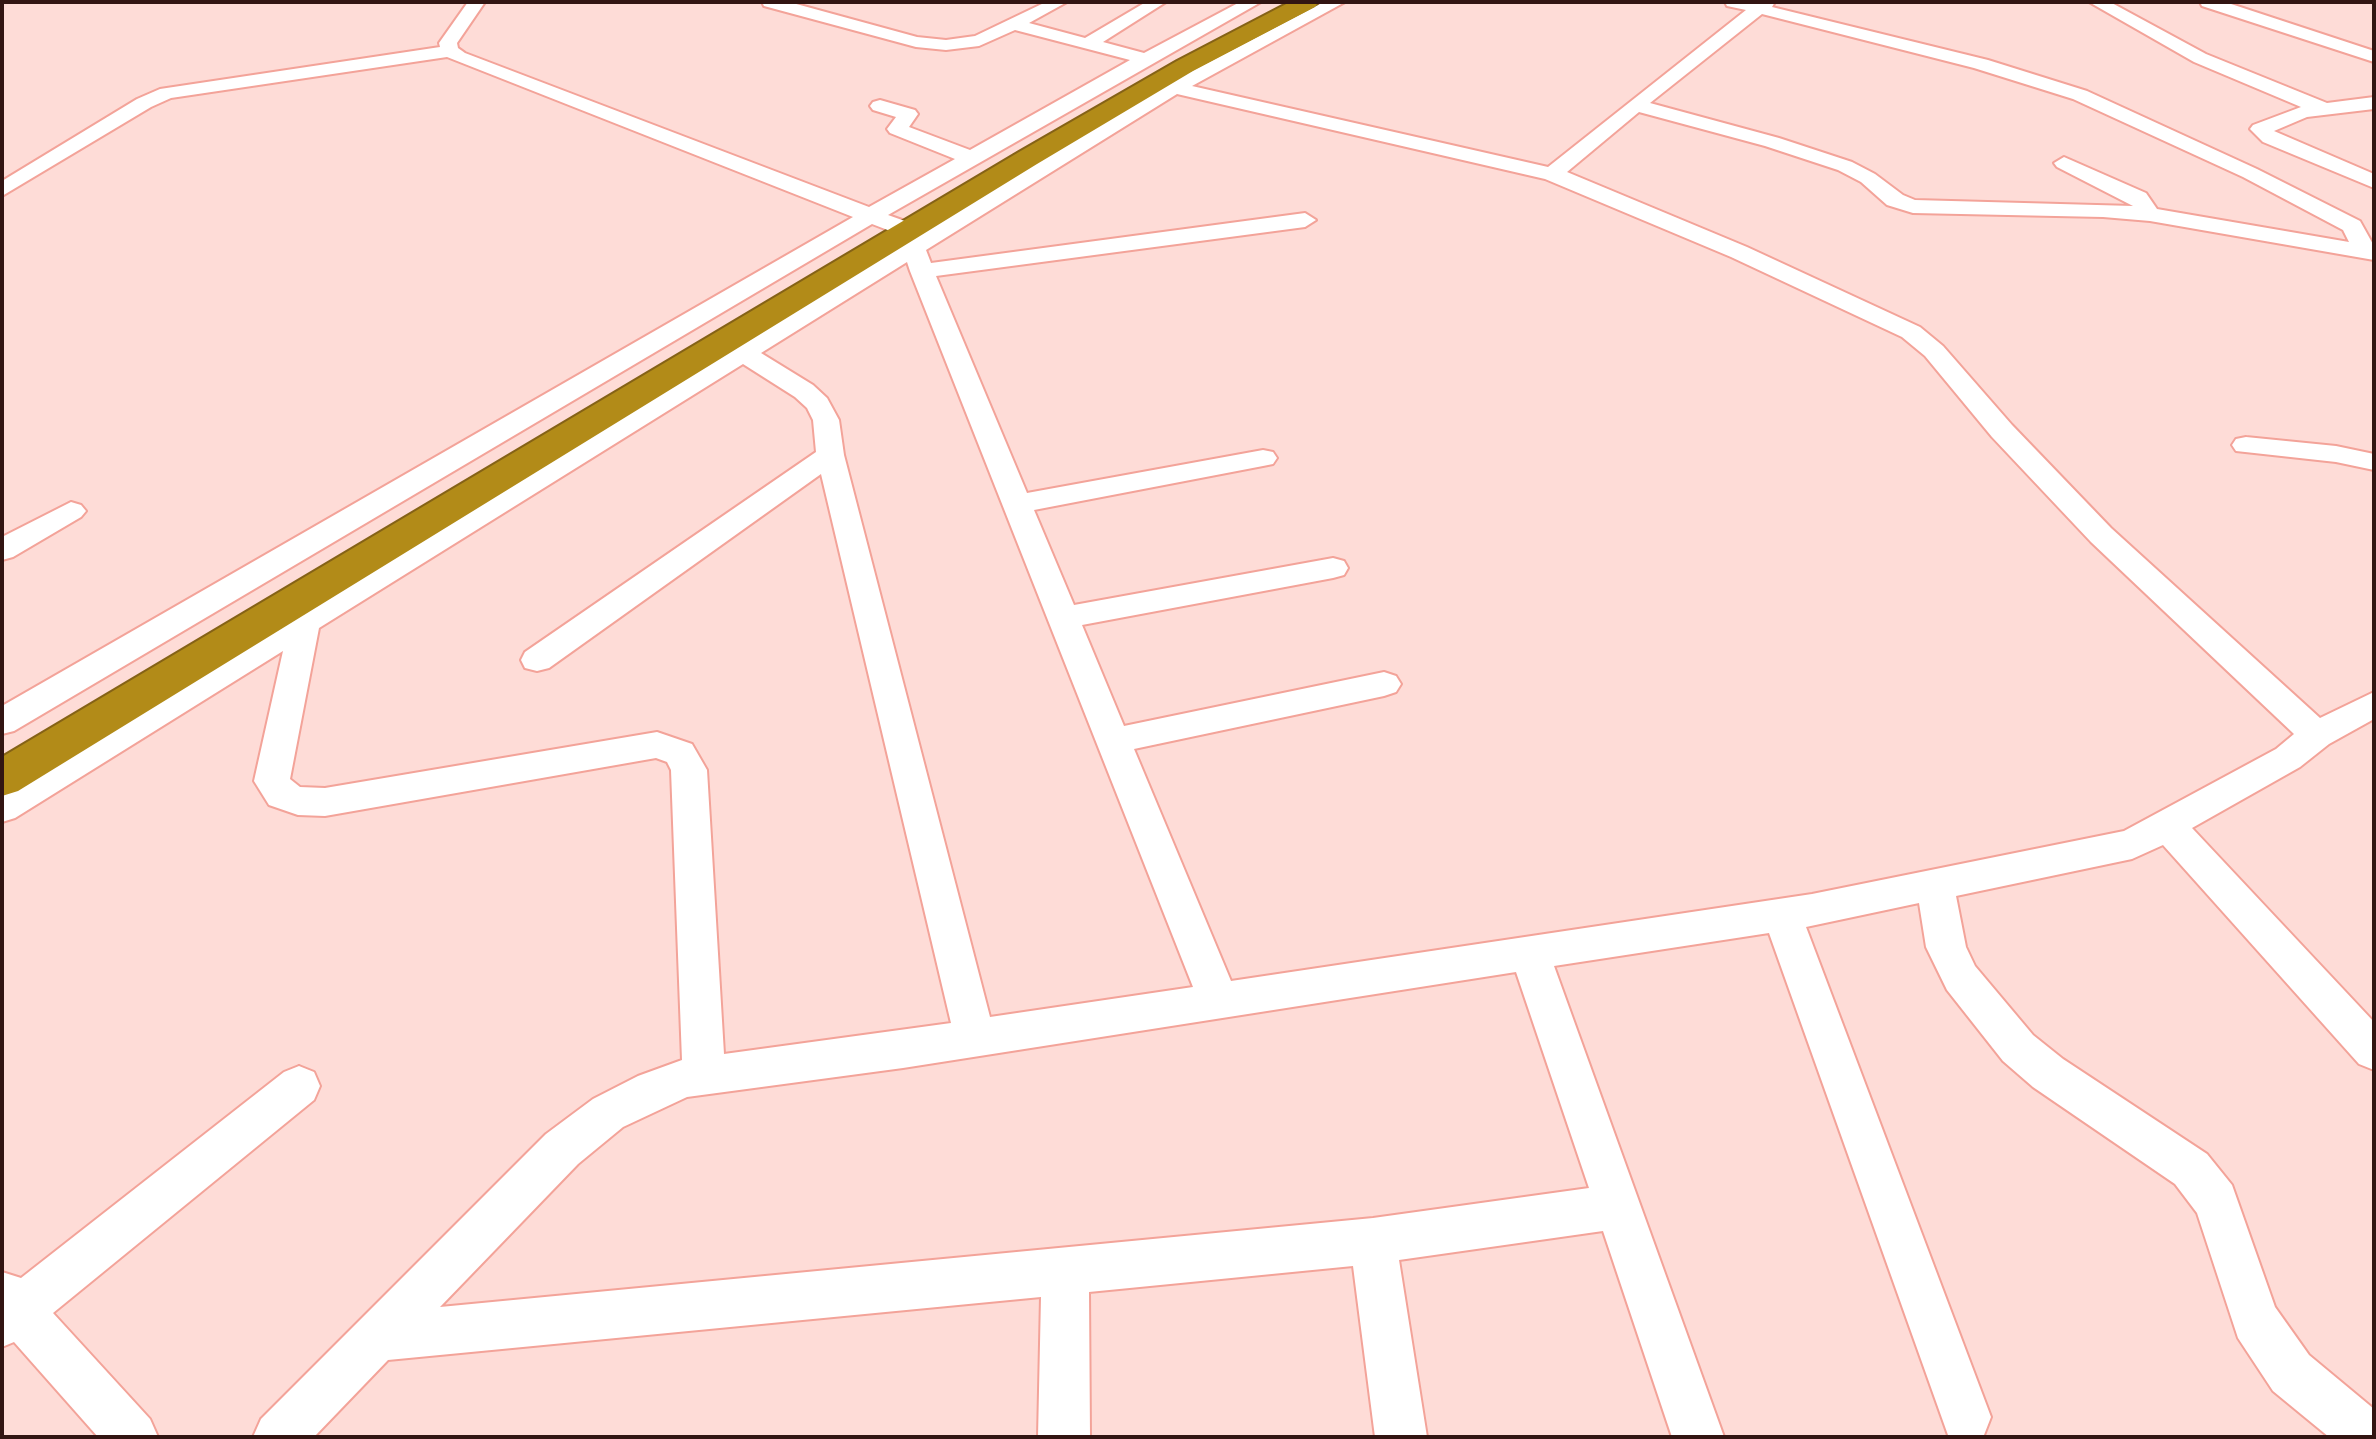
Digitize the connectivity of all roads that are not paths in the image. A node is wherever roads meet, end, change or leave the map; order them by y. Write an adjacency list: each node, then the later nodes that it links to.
1 (477, 2): 15 (street)
2 (770, 2): 13 (street)
3 (1059, 2): 13 (street)
4 (1158, 2): 14 (street)
5 (1253, 2): 17 (street)
6 (1282, 2): 30 (highway)
7 (1307, 2): 30 (highway)
8 (1337, 2): 18 (street)
9 (1733, 2): 12 (street)
10 (2097, 2): 22 (street)
11 (2208, 2): 16 (street)
12 (1761, 5): 20 (street); 31 (street)
13 (1012, 24): 14 (street)
14 (1087, 44): 17 (street)
15 (450, 51): 27 (street); 30 (street)
16 (2374, 57)
17 (1146, 59): 23 (street)
18 (1174, 88): 25 (street); 30 (street)
19 (2374, 103): 22 (street)
20 (1635, 105): 25 (street); 28 (street)
21 (880, 106): 23 (street)
22 (2324, 109): 26 (street)
23 (971, 158): 30 (street)
24 (2064, 163): 28 (street)
25 (1552, 174): 47 (street)
26 (2374, 182)
27 (2, 190)
28 (2150, 214): 31 (street)
29 (1305, 220): 30 (street)
30 (900, 237): 32 (street); 37 (street); 46 (street); 49 (highway); 50 (highway)
31 (2370, 252)
32 (743, 353): 34 (street); 42 (street)
33 (2246, 445): 36 (street)
34 (830, 455): 43 (street); 57 (street)
35 (1263, 458): 37 (street)
36 (2374, 462)
37 (1017, 504): 41 (street)
38 (71, 511): 39 (street)
39 (2, 550)
40 (1333, 568): 41 (street)
41 (1063, 618): 48 (street)
42 (305, 621): 51 (street); 59 (street)
43 (537, 660)
44 (1384, 684): 48 (street)
45 (2374, 704): 47 (street)
46 (2, 722)
47 (2317, 735): 52 (street)
48 (1113, 741): 56 (street)
49 (2, 748)
50 (2, 779)
51 (2, 808)
52 (2167, 825): 53 (street); 58 (street)
53 (1935, 884): 54 (street); 67 (street)
54 (1782, 915): 55 (street); 66 (street)
55 (1530, 954): 56 (street); 61 (street)
56 (1219, 1001): 57 (street)
57 (975, 1038): 59 (street)
58 (2374, 1051)
59 (704, 1076): 65 (street)
60 (299, 1086): 64 (street)
61 (1618, 1206): 62 (street); 72 (street)
62 (1373, 1241): 63 (street); 71 (street)
63 (1065, 1270): 65 (street); 70 (street)
64 (7, 1309): 68 (street)
65 (378, 1337): 69 (street)
66 (1966, 1417)
67 (2360, 1434)
68 (132, 1437)
69 (279, 1437)
70 (1064, 1437)
71 (1401, 1437)
72 (1698, 1437)

